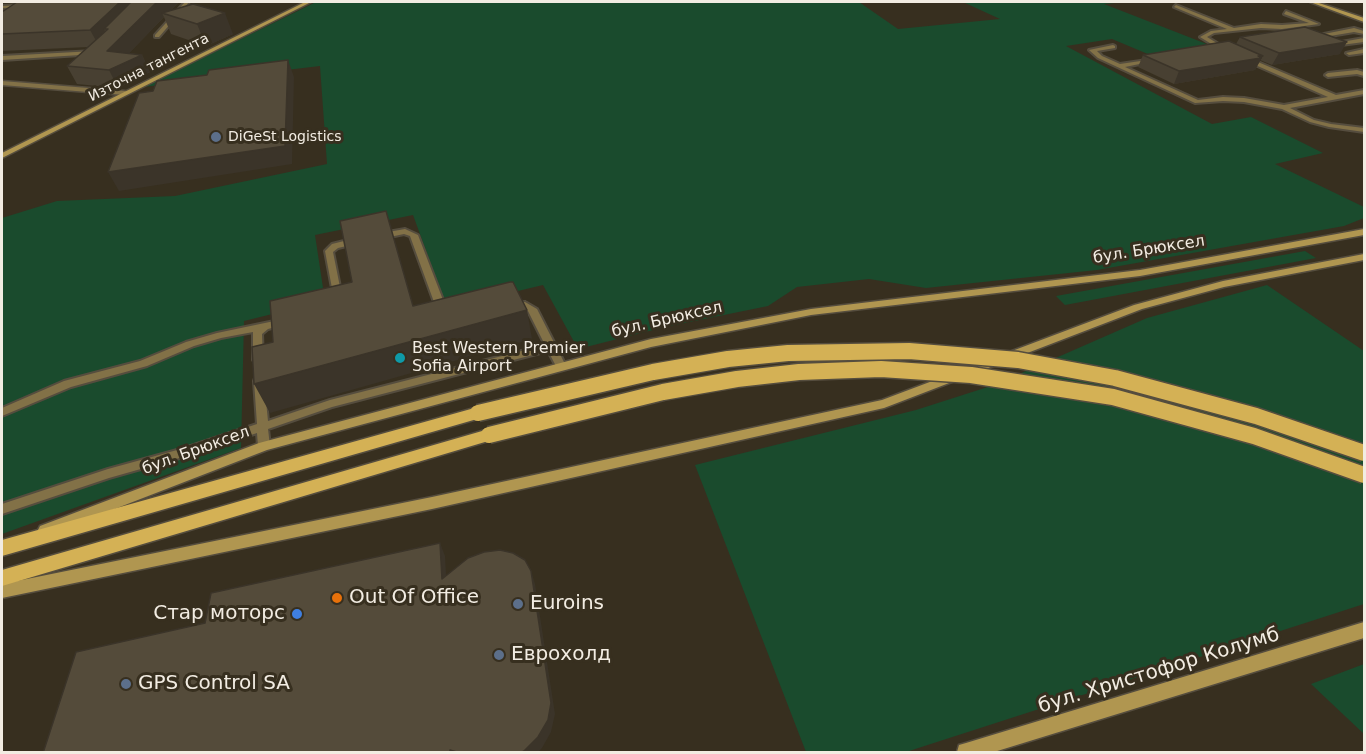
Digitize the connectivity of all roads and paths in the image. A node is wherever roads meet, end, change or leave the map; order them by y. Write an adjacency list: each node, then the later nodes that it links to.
1 (188, 2): 11 (lane)
2 (308, 2): 30 (main road, Източна тангента)
3 (1312, 2): 8 (main road)
4 (1176, 6): 9 (lane)
5 (2, 7): 6 (lane)
6 (25, 11)
7 (1286, 13): 9 (lane)
8 (1365, 20)
9 (1234, 29): 16 (lane)
10 (1365, 33): 12 (lane)
11 (157, 36)
12 (1306, 38)
13 (1365, 40): 14 (lane)
14 (1327, 45)
15 (1113, 47): 25 (lane)
16 (1224, 49): 17 (lane); 20 (lane)
17 (1212, 51)
18 (1365, 51): 21 (lane)
19 (99, 53): 22 (lane)
20 (1234, 53)
21 (1348, 53)
22 (2, 58)
23 (1165, 58): 25 (lane)
24 (1244, 58): 31 (lane)
25 (1118, 66): 32 (lane)
26 (1365, 74): 27 (lane)
27 (1328, 75)
28 (2, 82): 30 (street)
29 (1365, 92): 31 (lane)
30 (125, 93): 34 (main road, Източна тангента)
31 (1334, 97): 32 (lane)
32 (1284, 107): 33 (lane)
33 (1365, 130)
34 (2, 156)
35 (1365, 232): 43 (main road, бул. Брюксел)
36 (1365, 257): 52 (main road)
37 (334, 307): 40 (lane)
38 (504, 308): 42 (lane)
39 (292, 320): 41 (lane)
40 (450, 320)
41 (265, 327): 44 (lane); 45 (lane)
42 (551, 347): 43 (lane); 45 (lane)
43 (561, 366): 46 (main road, бул. Брюксел)
44 (2, 412)
45 (263, 426): 46 (lane); 49 (lane)
46 (264, 446): 50 (main road, бул. Брюксел)
47 (1365, 453): 50 (main road, бул. Брюксел, bridge)
48 (1365, 475): 51 (main road, bridge)
49 (2, 509)
50 (2, 548)
51 (2, 578)
52 (2, 591)
53 (1365, 630): 54 (main road, бул. Христофор Колумб)
54 (966, 753)

